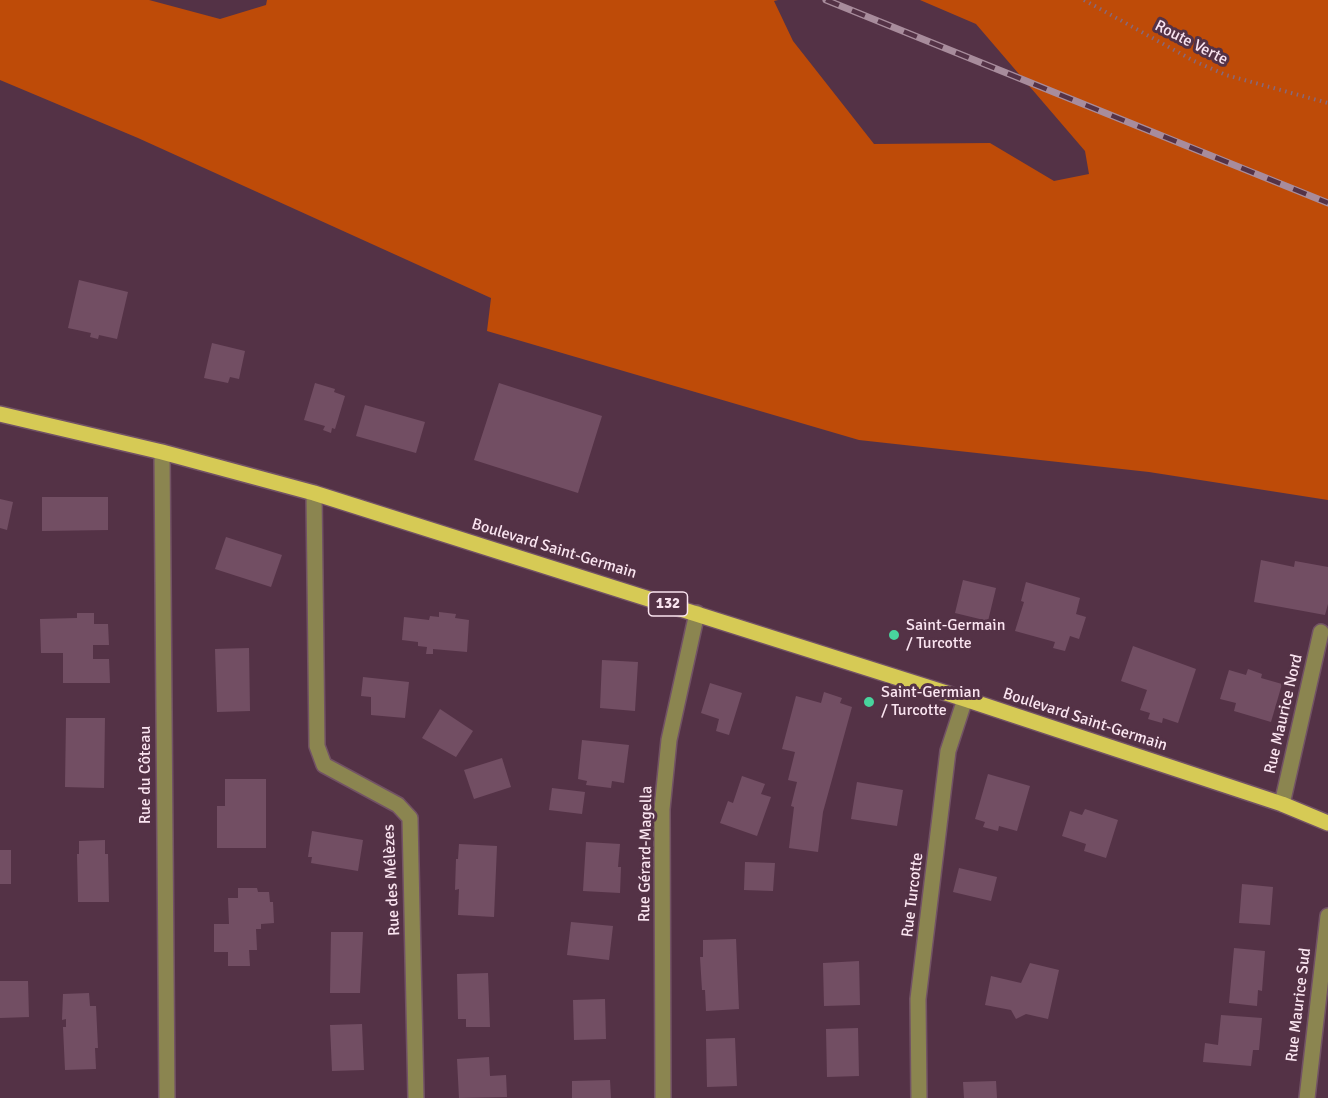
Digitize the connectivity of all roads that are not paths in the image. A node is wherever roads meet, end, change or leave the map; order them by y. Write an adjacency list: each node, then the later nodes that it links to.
1 (0, 414): 2 (main road, Boulevard Saint-Germain / 132)
2 (162, 452): 3 (main road, Boulevard Saint-Germain / 132); 10 (street, Rue du Côteau)
3 (314, 493): 4 (main road, Boulevard Saint-Germain / 132); 11 (street, Rue des Mélèzes)
4 (696, 613): 6 (main road, Boulevard Saint-Germain / 132); 12 (street, Rue Gérard-Magella)
5 (1321, 633): 7 (street, Rue Maurice Nord)
6 (965, 699): 7 (main road, Boulevard Saint-Germain / 132); 13 (street, Rue Turcotte)
7 (1282, 804): 8 (main road, Boulevard Saint-Germain / 132)
8 (1328, 823)
9 (1328, 916): 14 (street, Rue Maurice Sud)
10 (167, 1098)
11 (416, 1098)
12 (663, 1098)
13 (919, 1098)
14 (1307, 1098)

